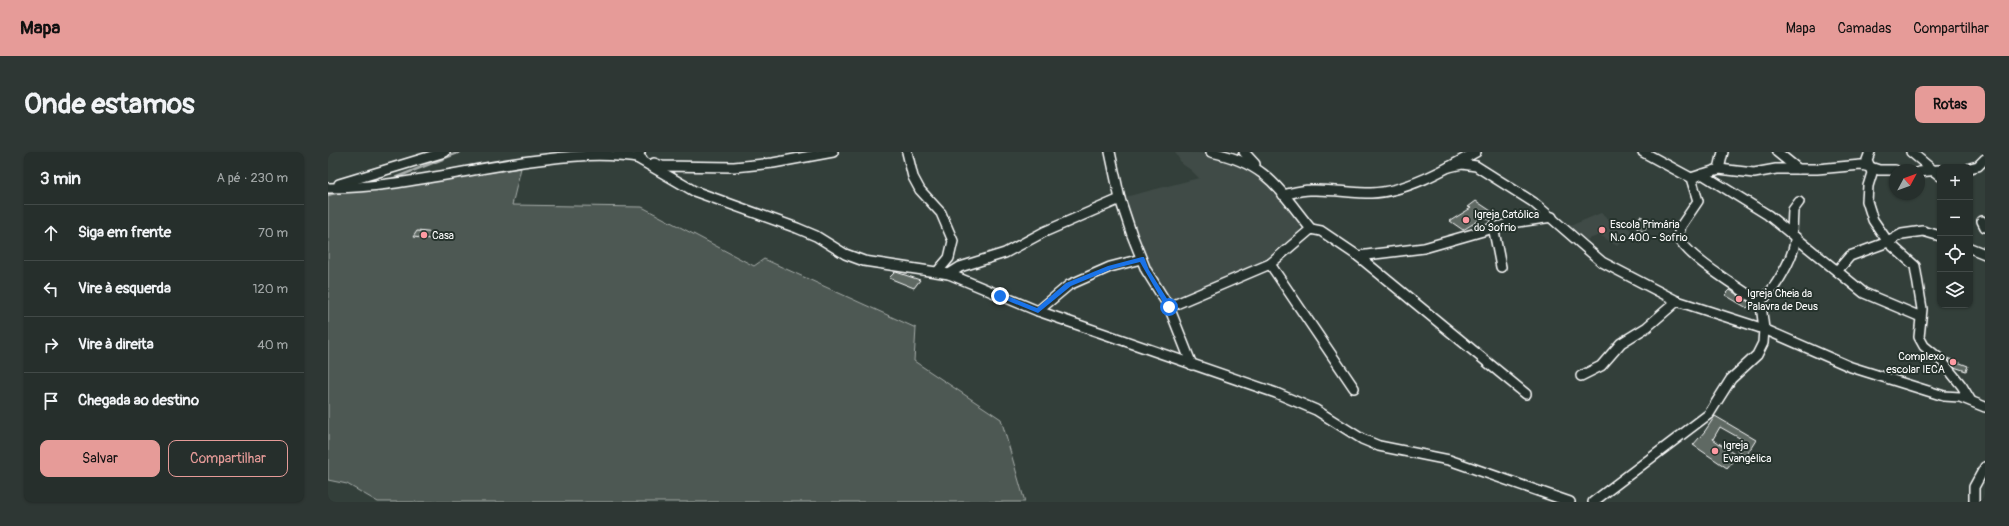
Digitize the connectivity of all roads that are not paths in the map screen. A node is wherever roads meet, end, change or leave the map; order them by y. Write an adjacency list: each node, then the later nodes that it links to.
1 (445, 152): 30 (street)
2 (833, 152): 13 (street)
3 (908, 152): 46 (street)
4 (1110, 152): 32 (street)
5 (1211, 152): 23 (street)
6 (1244, 152): 23 (street)
7 (1473, 152): 15 (street); 16 (street)
8 (1643, 152): 29 (street)
9 (1723, 152): 21 (street)
10 (1777, 152): 22 (street)
11 (1870, 152): 17 (street)
12 (1912, 152): 25 (street)
13 (639, 155): 30 (street); 46 (street)
14 (1985, 159): 18 (street)
15 (1476, 166): 16 (street); 34 (street)
16 (1449, 167): 31 (street)
17 (1870, 167): 22 (street); 24 (street); 39 (street)
18 (1973, 167)
19 (1973, 168): 20 (street)
20 (1985, 168)
21 (1719, 169): 22 (street); 28 (street)
22 (1798, 169)
23 (1260, 170): 31 (street)
24 (1889, 170)
25 (1937, 171)
26 (1925, 172): 27 (street)
27 (1937, 172)
28 (1702, 174): 29 (street); 37 (street)
29 (1691, 178): 50 (street)
30 (328, 187)
31 (1283, 195): 36 (street)
32 (1120, 199): 43 (street); 48 (street)
33 (1799, 202): 37 (street)
34 (1552, 217): 35 (street); 49 (street)
35 (1493, 226): 42 (street); 45 (street)
36 (1311, 229): 42 (street); 44 (street)
37 (1793, 235): 47 (street); 50 (street)
38 (1937, 235): 39 (street)
39 (1888, 242): 47 (street); 53 (street)
40 (1973, 249): 41 (street)
41 (1985, 254)
42 (1358, 256): 58 (street)
43 (1142, 259): 51 (street); 52 (street)
44 (1270, 264): 51 (street); 57 (street)
45 (1502, 267)
46 (938, 271): 48 (street)
47 (1837, 271): 53 (street)
48 (949, 274): 52 (street)
49 (1677, 301): 54 (street); 56 (street)
50 (1759, 302): 54 (street)
51 (1169, 307): 55 (street)
52 (1038, 311): 55 (street)
53 (1921, 317): 59 (street)
54 (1764, 329): 59 (street); 63 (street)
55 (1192, 365): 62 (street)
56 (1581, 376)
57 (1354, 388)
58 (1526, 394)
59 (1971, 401): 60 (street)
60 (1985, 407)
61 (1985, 467): 64 (street)
62 (1570, 502)
63 (1593, 502)
64 (1974, 502)

